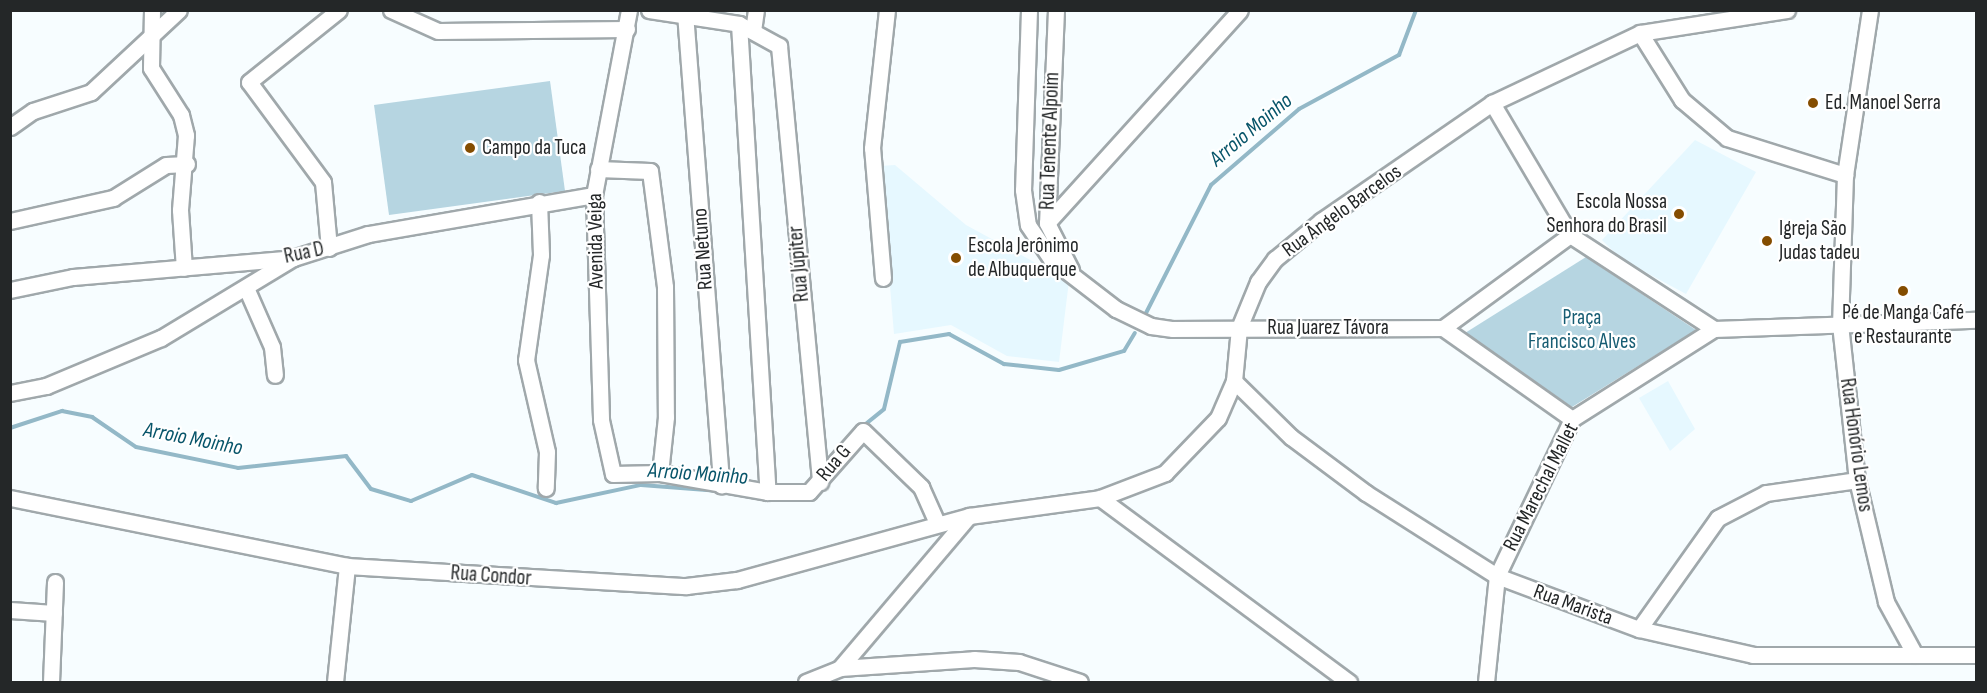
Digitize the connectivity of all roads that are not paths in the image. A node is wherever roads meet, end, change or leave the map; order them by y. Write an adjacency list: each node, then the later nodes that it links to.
1 (152, 10): 19 (street)
2 (179, 10): 19 (street)
3 (339, 10): 32 (street)
4 (391, 10): 16 (street)
5 (629, 10): 16 (street, Avenida Veiga)
6 (649, 10): 14 (street)
7 (756, 10): 17 (street)
8 (887, 10): 36 (street)
9 (1029, 10): 25 (street, Rua Tenente Alpoim)
10 (1056, 10): 26 (street, Rua Tenente Alpoim)
11 (1240, 10): 30 (street)
12 (1787, 10): 18 (street, Rua Ângelo Barcelos)
13 (1870, 10): 24 (street, Rua Honório Lemos)
14 (685, 12): 15 (street); 52 (street, Rua Netuno)
15 (739, 24): 17 (street); 54 (street)
16 (627, 29): 23 (street, Avenida Veiga)
17 (753, 31): 51 (street, Rua Júpiter)
18 (1640, 33): 20 (street, Rua Ângelo Barcelos); 24 (street)
19 (152, 36): 21 (street); 22 (street)
20 (1492, 103): 31 (street); 41 (street, Rua Ângelo Barcelos)
21 (10, 127)
22 (187, 164): 29 (street); 34 (street)
23 (598, 169): 27 (street, Avenida Veiga); 48 (street)
24 (1845, 175): 40 (street, Rua Honório Lemos)
25 (1023, 190): 26 (street); 35 (street, Rua Tenente Alpoim)
26 (1048, 193): 30 (street, Rua Tenente Alpoim)
27 (594, 195): 28 (street, Rua D); 49 (street, Avenida Veiga)
28 (539, 202): 32 (street, Rua D); 53 (street)
29 (10, 221)
30 (1047, 223): 35 (street, Rua Tenente Alpoim)
31 (1570, 236): 42 (street); 43 (street)
32 (329, 249): 33 (street, Rua D)
33 (293, 258): 34 (street, Rua D); 38 (street)
34 (184, 268): 37 (street, Rua D)
35 (1072, 273): 41 (street, Rua Juarez Távora)
36 (884, 278)
37 (10, 290)
38 (247, 290): 44 (street); 46 (street)
39 (1977, 320): 40 (street)
40 (1840, 324): 43 (street); 50 (street, Rua Honório Lemos)
41 (1239, 328): 42 (street, Rua Juarez Távora); 45 (street, Rua Ângelo Barcelos)
42 (1443, 328): 47 (street)
43 (1714, 329): 47 (street, Rua Marechal Mallet)
44 (275, 375)
45 (1234, 381): 56 (street, Rua Ângelo Barcelos); 60 (street, Rua Marista)
46 (10, 393)
47 (1572, 419): 60 (street, Rua Marechal Mallet)
48 (660, 473): 49 (street, Rua G); 52 (street, Rua G)
49 (613, 474)
50 (1857, 480): 64 (street); 66 (street, Rua Honório Lemos)
51 (820, 482): 54 (street, Rua G); 58 (street, Rua G)
52 (721, 486): 54 (street, Rua G)
53 (546, 488)
54 (768, 492)
55 (10, 498): 59 (street, Rua Condor)
56 (1100, 498): 57 (street, Rua Ângelo Barcelos); 72 (street)
57 (969, 516): 58 (street, Rua Condor); 67 (street)
58 (938, 523): 59 (street, Rua Condor)
59 (347, 566): 69 (street)
60 (1497, 576): 64 (street, Rua Marista); 73 (street, Rua Marechal Mallet)
61 (55, 582): 63 (street)
62 (10, 610): 63 (street)
63 (54, 613): 68 (street)
64 (1639, 629): 66 (street, Rua Marista)
65 (1977, 655): 66 (street, Rua Marista)
66 (1916, 656)
67 (840, 668): 70 (street); 71 (street)
68 (51, 682)
69 (335, 682)
70 (806, 682)
71 (1080, 682)
72 (1349, 682)
73 (1486, 682)

